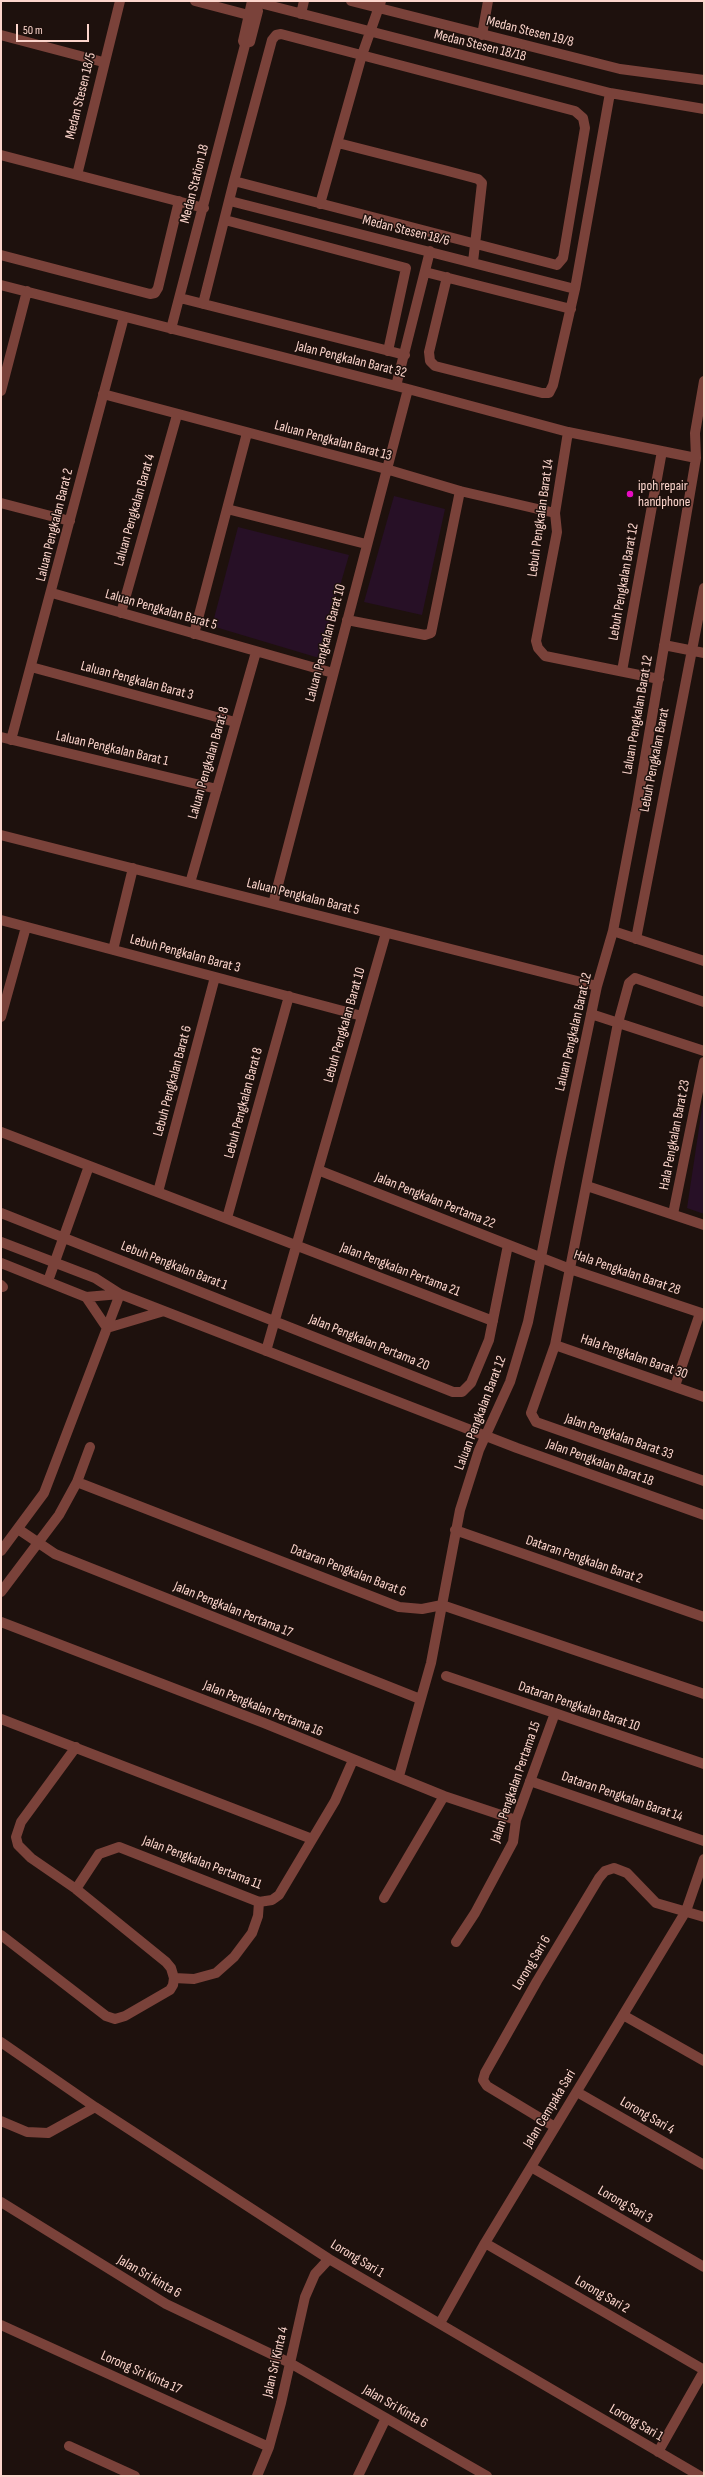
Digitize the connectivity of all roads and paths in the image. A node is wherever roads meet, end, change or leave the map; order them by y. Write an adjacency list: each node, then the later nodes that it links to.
1 (120, 1): 14 (street, Medan Stesen 18/5)
2 (195, 1): 9 (street)
3 (304, 1): 8 (street)
4 (351, 1): 7 (street, Medan Stesen 19/8)
5 (488, 1): 12 (street)
6 (256, 2): 8 (street, Medan Stesen 18/18); 9 (street, Medan Station 18)
7 (380, 5): 10 (street); 12 (street, Medan Stesen 19/8)
8 (301, 14): 10 (street, Medan Stesen 18/18)
9 (252, 16): 25 (street, Medan Station 18)
10 (371, 33): 13 (street); 16 (street, Medan Stesen 18/18)
11 (1, 35): 14 (street)
12 (482, 35): 15 (street, Medan Stesen 19/8)
13 (362, 56): 18 (street); 21 (street); 27 (street)
14 (103, 62): 20 (street, Medan Stesen 18/5)
15 (704, 80)
16 (610, 94): 17 (street, Medan Stesen 18/18); 34 (street)
17 (704, 109)
18 (338, 143): 24 (street); 27 (street)
19 (1, 155): 20 (street)
20 (77, 175): 22 (street)
21 (234, 181): 23 (street); 24 (street)
22 (179, 201): 25 (street); 29 (street)
23 (230, 201): 26 (street); 28 (street, Medan Stesen 18/6)
24 (320, 204): 27 (street)
25 (204, 208): 36 (street, Medan Station 18)
26 (226, 220): 37 (street); 41 (street)
27 (475, 244): 30 (street)
28 (430, 251): 30 (street, Medan Stesen 18/6); 31 (street)
29 (1, 255)
30 (473, 262): 34 (street, Medan Stesen 18/6)
31 (425, 272): 32 (street); 42 (street)
32 (447, 278): 38 (street); 38 (street)
33 (1, 285): 35 (street, Jalan Pengkalan Barat 32)
34 (575, 289): 38 (street)
35 (27, 292): 39 (street, Jalan Pengkalan Barat 32); 45 (street)
36 (180, 298): 37 (street); 40 (street, Medan Station 18)
37 (203, 304): 41 (street)
38 (571, 309)
39 (124, 317): 40 (street, Jalan Pengkalan Barat 32); 47 (street, Laluan Pengkalan Barat 2)
40 (171, 329): 44 (street, Jalan Pengkalan Barat 32)
41 (388, 351): 42 (street)
42 (405, 355): 44 (street)
43 (704, 381): 53 (street, Laluan Pengkalan Barat 12)
44 (396, 386): 46 (street, Jalan Pengkalan Barat 32)
45 (1, 388)
46 (408, 389): 49 (street, Jalan Pengkalan Barat 32); 54 (street, Laluan Pengkalan Barat 10)
47 (103, 394): 48 (street, Laluan Pengkalan Barat 13); 59 (street, Laluan Pengkalan Barat 2)
48 (177, 415): 50 (street, Laluan Pengkalan Barat 13); 63 (street, Laluan Pengkalan Barat 4)
49 (568, 432): 52 (street, Jalan Pengkalan Barat 32); 58 (street, Lebuh Pengkalan Barat 14)
50 (247, 433): 54 (street, Laluan Pengkalan Barat 13); 57 (street)
51 (704, 441): 53 (street, Laluan Pengkalan Barat 12)
52 (662, 451): 53 (street, Jalan Pengkalan Barat 32); 71 (street, Lebuh Pengkalan Barat 12)
53 (696, 456): 66 (street, Laluan Pengkalan Barat 12)
54 (386, 469): 55 (street, Laluan Pengkalan Barat 13); 60 (street, Laluan Pengkalan Barat 10)
55 (460, 491): 58 (street, Laluan Pengkalan Barat 13); 64 (street)
56 (1, 503): 59 (street)
57 (227, 509): 60 (street); 65 (street)
58 (555, 513): 71 (street, Lebuh Pengkalan Barat 14)
59 (70, 521): 62 (street, Laluan Pengkalan Barat 2)
60 (366, 544): 64 (street, Laluan Pengkalan Barat 10)
61 (704, 588): 67 (street, Lebuh Pengkalan Barat)
62 (52, 593): 63 (street, Laluan Pengkalan Barat 5); 70 (street, Laluan Pengkalan Barat 2)
63 (121, 613): 65 (street, Laluan Pengkalan Barat 5)
64 (347, 620): 72 (street, Laluan Pengkalan Barat 10)
65 (194, 634): 68 (street, Laluan Pengkalan Barat 5)
66 (664, 645): 67 (street); 73 (street, Laluan Pengkalan Barat 12)
67 (692, 650): 69 (street); 85 (street, Lebuh Pengkalan Barat)
68 (256, 652): 72 (street, Laluan Pengkalan Barat 5); 74 (street, Laluan Pengkalan Barat 8)
69 (704, 653)
70 (31, 667): 74 (street, Laluan Pengkalan Barat 3); 75 (street, Laluan Pengkalan Barat 2)
71 (622, 671): 73 (street, Lebuh Pengkalan Barat 14)
72 (333, 673): 80 (street, Laluan Pengkalan Barat 10)
73 (659, 679): 83 (street, Laluan Pengkalan Barat 12)
74 (235, 722): 76 (street, Laluan Pengkalan Barat 8)
75 (6, 739): 76 (street, Laluan Pengkalan Barat 1)
76 (217, 789): 79 (street, Laluan Pengkalan Barat 8)
77 (1, 835): 78 (street, Laluan Pengkalan Barat 5)
78 (133, 868): 79 (street, Laluan Pengkalan Barat 5); 86 (street)
79 (190, 883): 80 (street, Laluan Pengkalan Barat 5)
80 (273, 904): 84 (street, Laluan Pengkalan Barat 5)
81 (1, 920): 82 (street, Lebuh Pengkalan Barat 3)
82 (26, 927): 86 (street, Lebuh Pengkalan Barat 3); 94 (street)
83 (612, 931): 85 (street); 89 (street, Laluan Pengkalan Barat 12)
84 (386, 933): 89 (street, Laluan Pengkalan Barat 5); 93 (street, Lebuh Pengkalan Barat 10)
85 (636, 938): 87 (street)
86 (113, 950): 88 (street, Lebuh Pengkalan Barat 3)
87 (704, 961)
88 (215, 977): 90 (street, Lebuh Pengkalan Barat 3); 102 (street, Lebuh Pengkalan Barat 6)
89 (597, 986): 92 (street, Laluan Pengkalan Barat 12)
90 (289, 996): 93 (street, Lebuh Pengkalan Barat 3); 105 (street, Lebuh Pengkalan Barat 8)
91 (704, 1002): 95 (street)
92 (591, 1014): 95 (street); 111 (street, Laluan Pengkalan Barat 12)
93 (362, 1016): 100 (street, Lebuh Pengkalan Barat 10)
94 (1, 1017)
95 (618, 1023): 96 (street); 101 (street)
96 (704, 1051)
97 (704, 1062): 104 (street, Hala Pengkalan Barat 23)
98 (1, 1132): 99 (street)
99 (89, 1166): 102 (street); 107 (street)
100 (318, 1170): 109 (street, Lebuh Pengkalan Barat 10); 110 (street, Jalan Pengkalan Pertama 22)
101 (587, 1186): 104 (street); 114 (street)
102 (158, 1192): 105 (street)
103 (1, 1213): 107 (street, Lebuh Pengkalan Barat 1)
104 (673, 1214): 106 (street)
105 (227, 1218): 109 (street)
106 (704, 1225)
107 (63, 1237): 112 (street); 120 (street, Lebuh Pengkalan Barat 1)
108 (1, 1242): 112 (street)
109 (297, 1245): 120 (street, Lebuh Pengkalan Barat 10); 121 (street, Jalan Pengkalan Pertama 21)
110 (508, 1245): 111 (street, Jalan Pengkalan Pertama 22); 121 (street)
111 (541, 1258): 114 (street, Hala Pengkalan Barat 28); 127 (street, Laluan Pengkalan Barat 12)
112 (54, 1262): 115 (street); 116 (street)
113 (1, 1263): 115 (street)
114 (570, 1268): 119 (street, Hala Pengkalan Barat 28); 123 (street)
115 (48, 1281): 117 (street)
116 (120, 1294): 117 (street); 118 (street, Jalan Pengkalan Barat 18); 122 (street)
117 (86, 1297): 122 (street)
118 (164, 1311): 122 (street); 124 (street, Jalan Pengkalan Barat 18)
119 (702, 1313): 125 (street)
120 (275, 1320): 121 (street, Jalan Pengkalan Pertama 20); 124 (street, Lebuh Pengkalan Barat 10)
121 (493, 1321)
122 (107, 1328): 132 (street)
123 (555, 1345): 125 (street, Hala Pengkalan Barat 30); 129 (street, Jalan Pengkalan Barat 33)
124 (266, 1351): 127 (street, Jalan Pengkalan Barat 18)
125 (675, 1386): 126 (street, Hala Pengkalan Barat 30)
126 (704, 1396)
127 (487, 1435): 131 (street, Jalan Pengkalan Barat 18); 133 (street, Laluan Pengkalan Barat 12)
128 (90, 1447): 130 (street)
129 (704, 1481)
130 (77, 1482): 134 (street); 137 (street, Dataran Pengkalan Barat 6)
131 (704, 1515)
132 (18, 1530): 134 (street, Jalan Pengkalan Pertama 17); 135 (street)
133 (455, 1530): 137 (street, Laluan Pengkalan Barat 12); 138 (street, Dataran Pengkalan Barat 2)
134 (38, 1543): 136 (street); 142 (street, Jalan Pengkalan Pertama 17)
135 (1, 1551)
136 (1, 1592)
137 (442, 1605): 141 (street); 142 (street, Laluan Pengkalan Barat 12)
138 (704, 1617)
139 (1, 1622): 146 (street, Jalan Pengkalan Pertama 16)
140 (446, 1676): 143 (street, Dataran Pengkalan Barat 10)
141 (704, 1694)
142 (420, 1699): 148 (street, Laluan Pengkalan Barat 12)
143 (555, 1713): 147 (street, Dataran Pengkalan Barat 10); 149 (street, Jalan Pengkalan Pertama 15)
144 (1, 1719): 145 (street)
145 (76, 1747): 152 (street); 155 (street)
146 (354, 1760): 148 (street, Jalan Pengkalan Pertama 16); 152 (street, Jalan Pengkalan Pertama 11)
147 (704, 1764)
148 (399, 1776): 150 (street, Jalan Pengkalan Pertama 16)
149 (530, 1781): 151 (street, Jalan Pengkalan Pertama 15); 153 (street, Dataran Pengkalan Barat 14)
150 (444, 1796): 151 (street, Jalan Pengkalan Pertama 16); 156 (street)
151 (516, 1820): 161 (street, Jalan Pengkalan Pertama 15)
152 (312, 1839): 157 (street, Jalan Pengkalan Pertama 11)
153 (704, 1841)
154 (704, 1859): 158 (street, Jalan Cempaka Sari)
155 (76, 1888): 157 (street, Jalan Pengkalan Pertama 11); 162 (street)
156 (384, 1898)
157 (259, 1902): 162 (street)
158 (686, 1911): 159 (street); 163 (street, Jalan Cempaka Sari); 169 (street, Lorong Sari 6)
159 (704, 1917)
160 (1, 1935): 162 (street)
161 (456, 1942)
162 (174, 1978)
163 (623, 2015): 165 (street); 166 (street, Jalan Cempaka Sari)
164 (1, 2042): 167 (street, Lorong Sari 1)
165 (704, 2061)
166 (577, 2092): 169 (street, Jalan Cempaka Sari); 170 (street, Lorong Sari 4)
167 (95, 2107): 168 (street); 174 (street, Lorong Sari 1)
168 (1, 2121)
169 (555, 2127): 171 (street, Jalan Cempaka Sari)
170 (704, 2164)
171 (531, 2167): 173 (street, Jalan Cempaka Sari); 175 (street, Lorong Sari 3)
172 (1, 2202): 178 (street, Jalan Sri kinta 6)
173 (485, 2243): 176 (street, Jalan Cempaka Sari); 179 (street, Lorong Sari 2)
174 (329, 2259): 176 (street, Lorong Sari 1); 178 (street, Jalan Sri Kinta 4)
175 (704, 2267)
176 (440, 2323): 183 (street, Lorong Sari 1)
177 (1, 2325): 182 (street, Lorong Sri Kinta 17)
178 (290, 2364): 180 (street, Jalan Sri Kinta 6); 182 (street, Jalan Sri Kinta 4)
179 (704, 2371): 183 (street)
180 (386, 2418): 186 (street); 187 (street, Jalan Sri Kinta 6)
181 (69, 2446): 184 (street)
182 (269, 2447): 185 (street, Jalan Sri Kinta 4)
183 (658, 2452): 188 (street, Lorong Sari 1)
184 (135, 2476)
185 (258, 2476)
186 (358, 2476)
187 (487, 2476)
188 (700, 2476)

